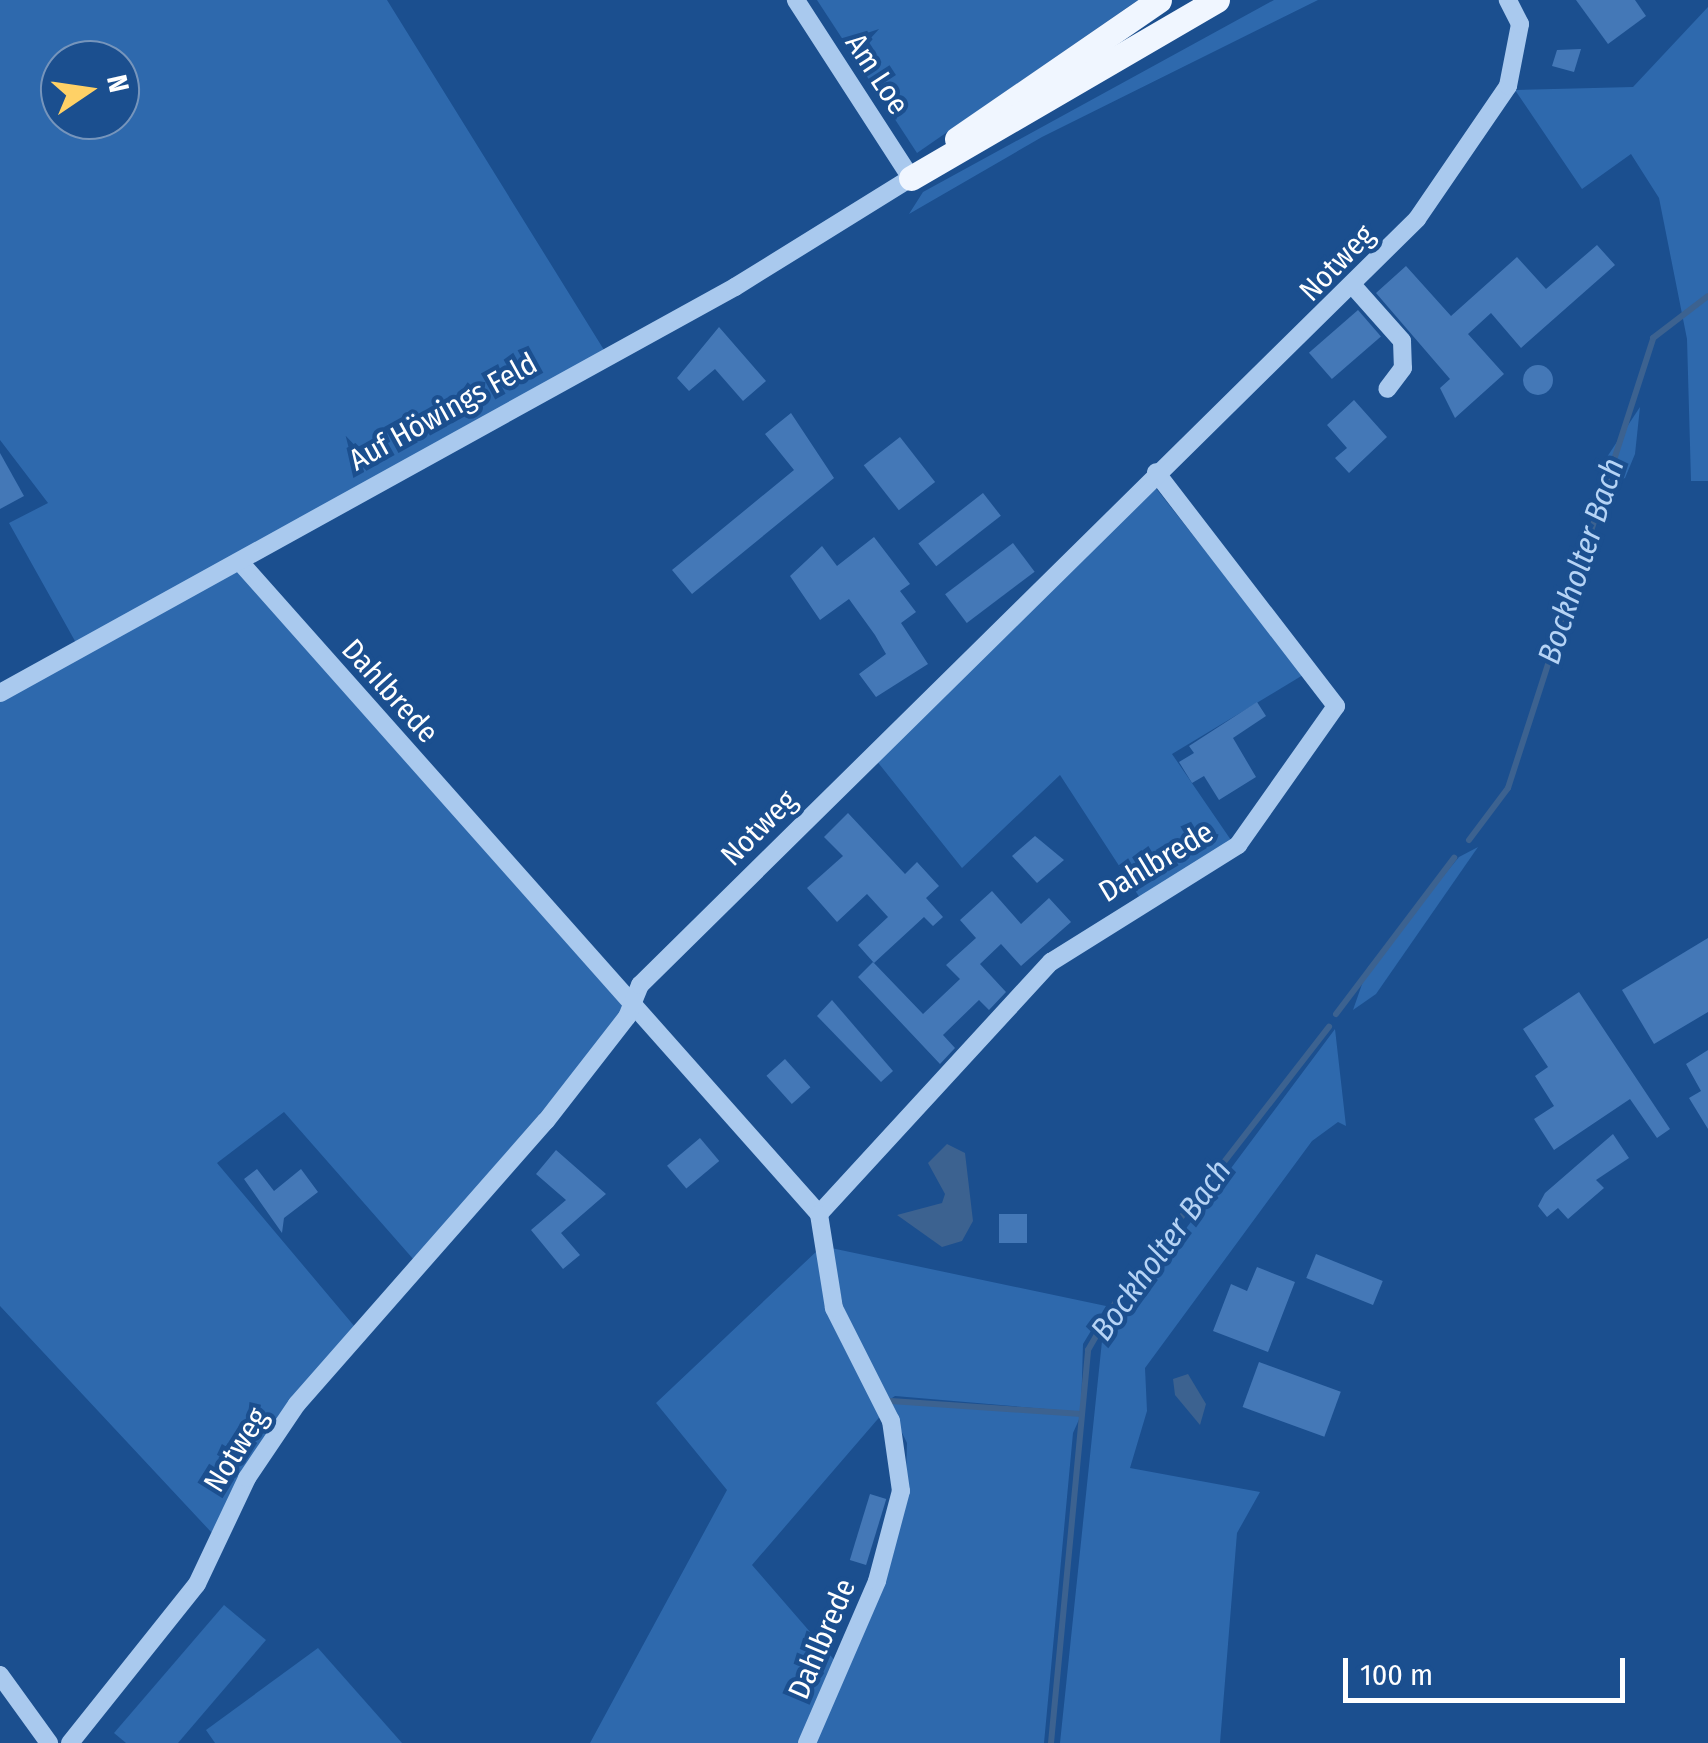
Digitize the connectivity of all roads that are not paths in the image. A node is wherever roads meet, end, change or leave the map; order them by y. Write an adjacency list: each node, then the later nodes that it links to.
1 (796, 0): 6 (street, Am Loe)
2 (1160, 0): 6 (main road, Auf Höwings Feld)
3 (1216, 0): 5 (main road, Auf Höwings Feld)
4 (1508, 0): 7 (street, Notweg)
5 (1174, 10): 6 (main road, Auf Höwings Feld)
6 (912, 178): 10 (street, Auf Höwings Feld)
7 (1355, 288): 8 (street); 9 (street, Notweg)
8 (1387, 388)
9 (1156, 472): 12 (street, Notweg); 13 (street, Dahlbrede)
10 (240, 562): 11 (street, Auf Höwings Feld); 12 (street, Dahlbrede)
11 (0, 693)
12 (630, 1002): 13 (street, Dahlbrede); 16 (street, Notweg)
13 (819, 1214): 17 (street, Dahlbrede)
14 (0, 1675): 15 (street)
15 (49, 1743)
16 (70, 1743)
17 (807, 1743)

